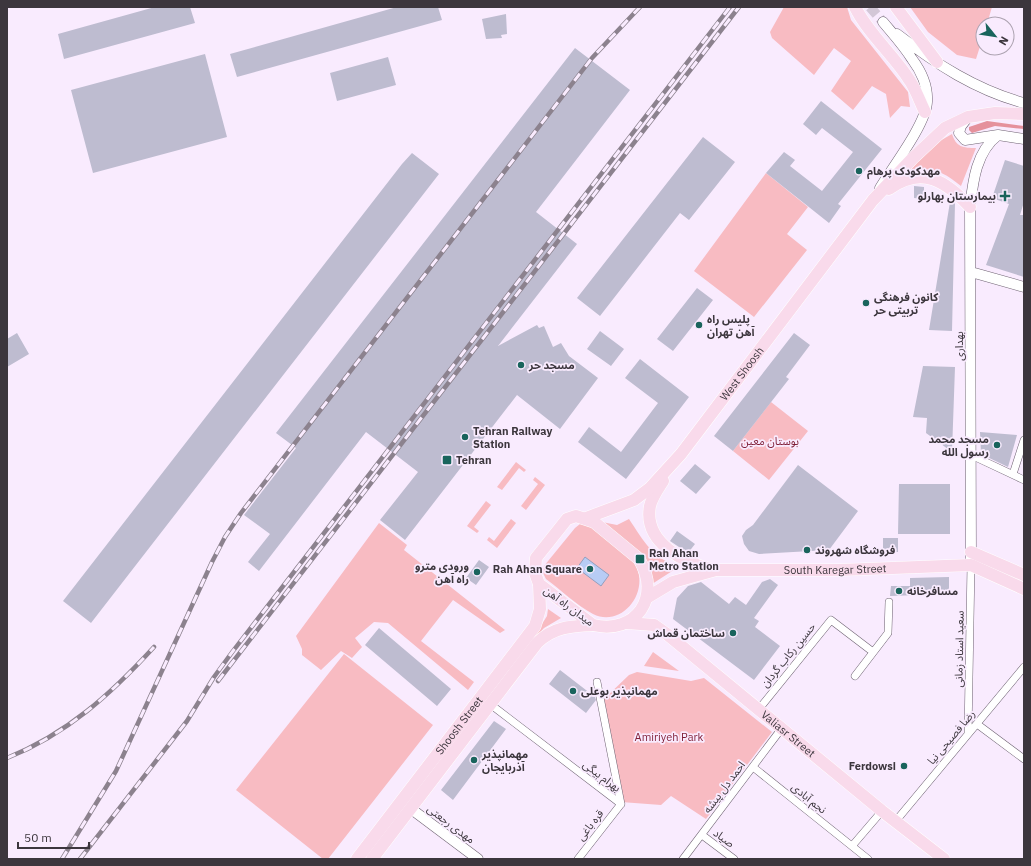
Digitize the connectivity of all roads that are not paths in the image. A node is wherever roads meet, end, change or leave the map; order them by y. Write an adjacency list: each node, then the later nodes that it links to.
1 (855, 7): 5 (main road)
2 (896, 7): 3 (main road)
3 (937, 62): 4 (street); 5 (street)
4 (1024, 103)
5 (925, 112): 10 (street)
6 (1024, 114): 7 (main road)
7 (968, 117): 8 (street); 10 (main road)
8 (998, 135): 9 (street); 11 (street, بهداری)
9 (1024, 139)
10 (873, 200): 11 (main road); 15 (main road, West Shoosh)
11 (970, 207): 12 (street, بهداری)
12 (970, 272): 13 (street); 16 (street, بهداری)
13 (1024, 288)
14 (1024, 440): 17 (street)
15 (681, 454): 19 (main road, West Shoosh); 22 (main road)
16 (971, 455): 17 (street); 20 (street, بهداری)
17 (1013, 474): 18 (street)
18 (1024, 480)
19 (586, 518): 24 (main road, میدان راه آهن); 26 (main road)
20 (971, 552): 21 (street, بهداری); 23 (main road)
21 (971, 565): 22 (main road, South Karegar Street); 25 (main road, South Karegar Street); 38 (street, سعید استاد زمانی)
22 (716, 570): 26 (main road, South Karegar Street)
23 (1024, 576)
24 (539, 584): 29 (main road, میدان راه آهن); 47 (main road, Shoosh Street)
25 (1024, 589)
26 (648, 598): 28 (main road)
27 (889, 602): 30 (street)
28 (627, 623): 29 (main road, میدان راه آهن); 35 (main road, Valiasr Street)
29 (592, 625): 34 (main road, Shoosh Street)
30 (873, 652): 32 (street); 35 (street, حسین رکاب‌ گردان)
31 (1024, 668): 36 (street, رضا فصیحی نیا)
32 (855, 676)
33 (597, 682): 41 (street, بهرام بیگی)
34 (490, 704): 41 (street, بهرام بیگی); 42 (main road, Shoosh Street)
35 (759, 709): 37 (main road, Valiasr Street)
36 (977, 724): 38 (street, رضا فصیحی نیا); 39 (street)
37 (782, 728): 40 (street, احمد دل پیشه); 43 (main road, Valiasr Street)
38 (968, 734): 44 (street, رضا فصیحی نیا)
39 (1024, 759)
40 (753, 767): 45 (street, احمد دل پیشه); 46 (street, نجم آبادی)
41 (621, 804): 50 (street, قره باغی)
42 (410, 808): 48 (main road, Shoosh Street); 49 (street, مهدی رجعتی)
43 (882, 811): 44 (main road, Valiasr Street); 46 (street)
44 (896, 822): 54 (main road, Valiasr Street)
45 (702, 835): 51 (street, احمد دل پیشه); 52 (street, صیاد)
46 (852, 846): 53 (street, نجم آبادی)
47 (357, 859)
48 (372, 859)
49 (478, 859)
50 (578, 859)
51 (683, 859)
52 (734, 859)
53 (868, 859)
54 (944, 859)

